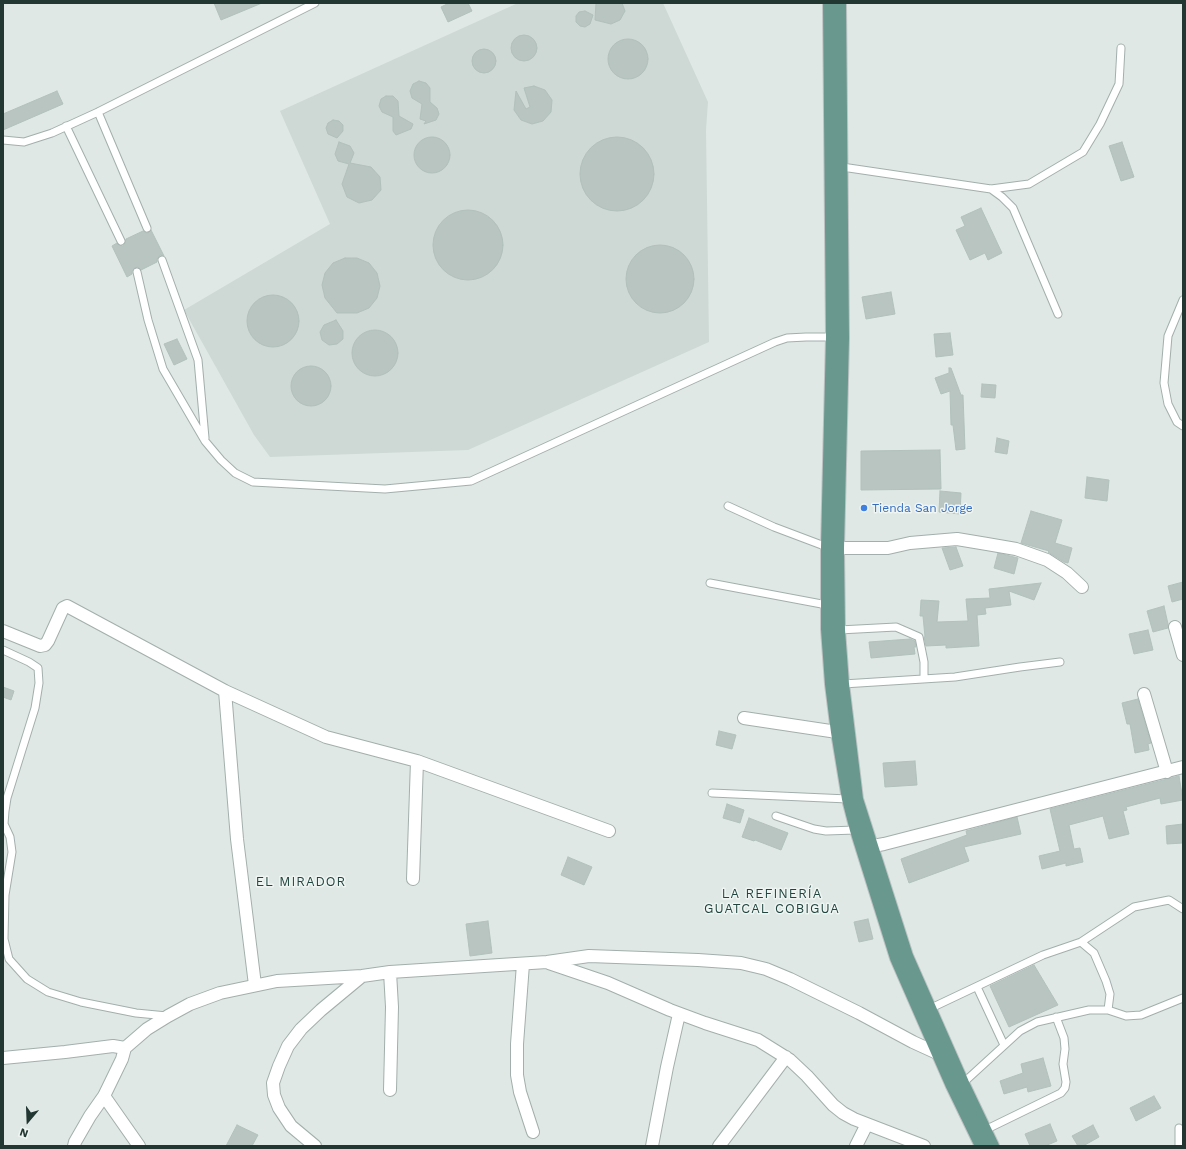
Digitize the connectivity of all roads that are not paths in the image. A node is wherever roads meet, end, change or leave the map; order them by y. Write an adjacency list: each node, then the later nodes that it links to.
1 (315, 3): 5 (lane)
2 (829, 3): 16 (main road)
3 (840, 3): 8 (main road)
4 (1121, 48): 9 (lane)
5 (98, 112): 6 (lane); 10 (lane)
6 (66, 126): 7 (lane); 11 (lane)
7 (3, 140)
8 (842, 167): 9 (lane); 20 (main road)
9 (991, 189): 15 (lane)
10 (147, 228)
11 (121, 241)
12 (162, 260): 18 (lane)
13 (137, 272): 18 (lane)
14 (1183, 300): 17 (lane)
15 (1058, 314)
16 (832, 337): 18 (lane); 20 (main road)
17 (1183, 426)
18 (205, 441)
19 (728, 506): 20 (lane)
20 (833, 548): 22 (street); 23 (main road); 25 (main road)
21 (710, 583): 23 (lane)
22 (1082, 587)
23 (827, 605): 35 (main road)
24 (1175, 627): 28 (street)
25 (838, 630): 30 (lane); 31 (main road)
26 (3, 632): 32 (street)
27 (3, 650): 42 (lane)
28 (1183, 655)
29 (1060, 662): 30 (lane)
30 (924, 679): 31 (lane)
31 (843, 684): 45 (main road)
32 (226, 691): 36 (street); 53 (street)
33 (1144, 694): 38 (street)
34 (744, 718): 35 (street)
35 (837, 732): 40 (main road)
36 (417, 761): 44 (street); 46 (street)
37 (1183, 767): 38 (street)
38 (1167, 772): 45 (street)
39 (712, 793): 40 (lane)
40 (848, 799): 43 (main road)
41 (776, 816): 43 (lane)
42 (3, 824): 59 (lane)
43 (856, 830): 45 (main road)
44 (609, 831)
45 (867, 847): 57 (main road)
46 (413, 879)
47 (1183, 909): 48 (lane)
48 (1081, 942): 54 (lane); 56 (lane)
49 (547, 962): 50 (street); 58 (street); 63 (street)
50 (523, 964): 51 (street); 72 (street)
51 (390, 972): 52 (street); 68 (street)
52 (362, 976): 53 (street); 76 (street)
53 (255, 985): 59 (street)
54 (977, 987): 57 (lane); 61 (lane)
55 (1183, 998): 56 (lane)
56 (1108, 1010): 60 (lane)
57 (925, 1011): 63 (main road); 64 (main road)
58 (679, 1014): 65 (street); 77 (street)
59 (168, 1016): 62 (street)
60 (1056, 1017): 61 (lane); 73 (lane)
61 (1004, 1045): 67 (lane)
62 (124, 1048): 66 (street); 69 (street)
63 (937, 1053): 64 (street); 67 (main road)
64 (950, 1054): 67 (main road)
65 (786, 1057): 70 (street); 78 (street)
66 (3, 1058)
67 (957, 1085): 73 (main road)
68 (390, 1090)
69 (104, 1096): 74 (street); 75 (street)
70 (867, 1124): 79 (street); 80 (street)
71 (1179, 1128): 83 (lane)
72 (533, 1132)
73 (980, 1132): 81 (main road); 82 (main road)
74 (74, 1146)
75 (139, 1146)
76 (315, 1146)
77 (652, 1146)
78 (719, 1146)
79 (856, 1146)
80 (924, 1146)
81 (981, 1146)
82 (993, 1146)
83 (1180, 1146)

